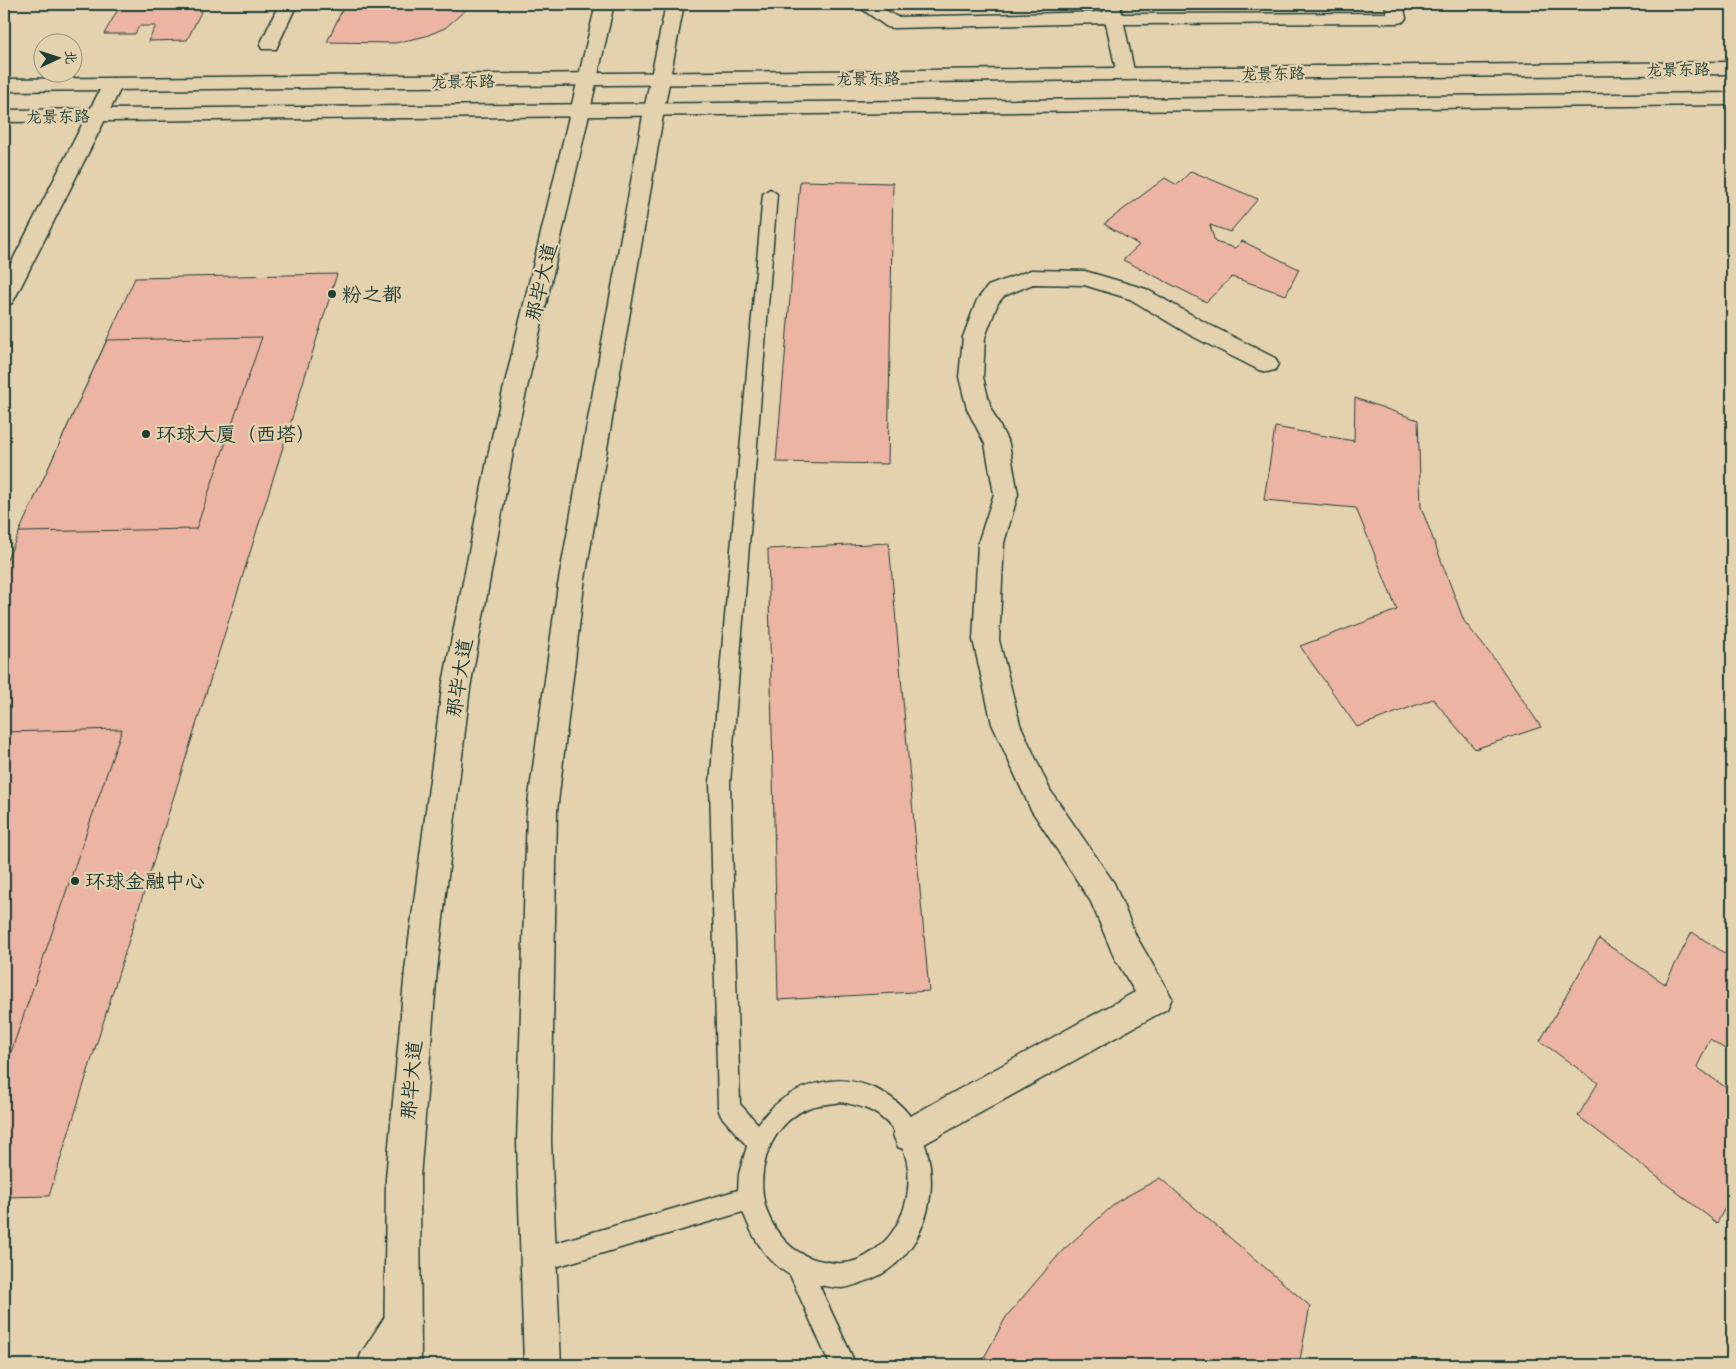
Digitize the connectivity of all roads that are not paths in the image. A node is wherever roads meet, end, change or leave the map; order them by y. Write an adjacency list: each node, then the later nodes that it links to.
1 (288, 4): 7 (main road)
2 (605, 4): 10 (main road, 那毕大道)
3 (675, 4): 11 (main road)
4 (864, 4): 6 (main road)
5 (1394, 4): 6 (main road)
6 (1113, 13): 9 (main road)
7 (269, 45)
8 (1732, 68): 9 (main road, 龙景东路)
9 (1126, 75): 11 (main road, 龙景东路)
10 (586, 79): 11 (main road, 龙景东路); 12 (main road, 龙景东路); 15 (main road, 那毕大道)
11 (660, 80): 16 (main road)
12 (113, 84): 13 (main road, 龙景东路); 17 (main road)
13 (4, 85)
14 (1732, 99): 16 (main road, 龙景东路)
15 (580, 110): 16 (main road, 龙景东路); 17 (main road, 龙景东路); 27 (main road, 那毕大道)
16 (654, 110): 25 (main road)
17 (97, 115): 18 (main road, 龙景东路); 20 (main road)
18 (4, 116)
19 (770, 194): 23 (lane)
20 (4, 298)
21 (1267, 364): 22 (main road)
22 (910, 1135): 23 (lane); 26 (lane)
23 (759, 1143): 24 (lane)
24 (751, 1198): 25 (lane); 26 (lane)
25 (538, 1260): 30 (main road)
26 (799, 1268): 31 (lane)
27 (401, 1325): 28 (main road); 29 (main road, 那毕大道)
28 (374, 1365)
29 (402, 1365)
30 (542, 1365)
31 (843, 1365)

